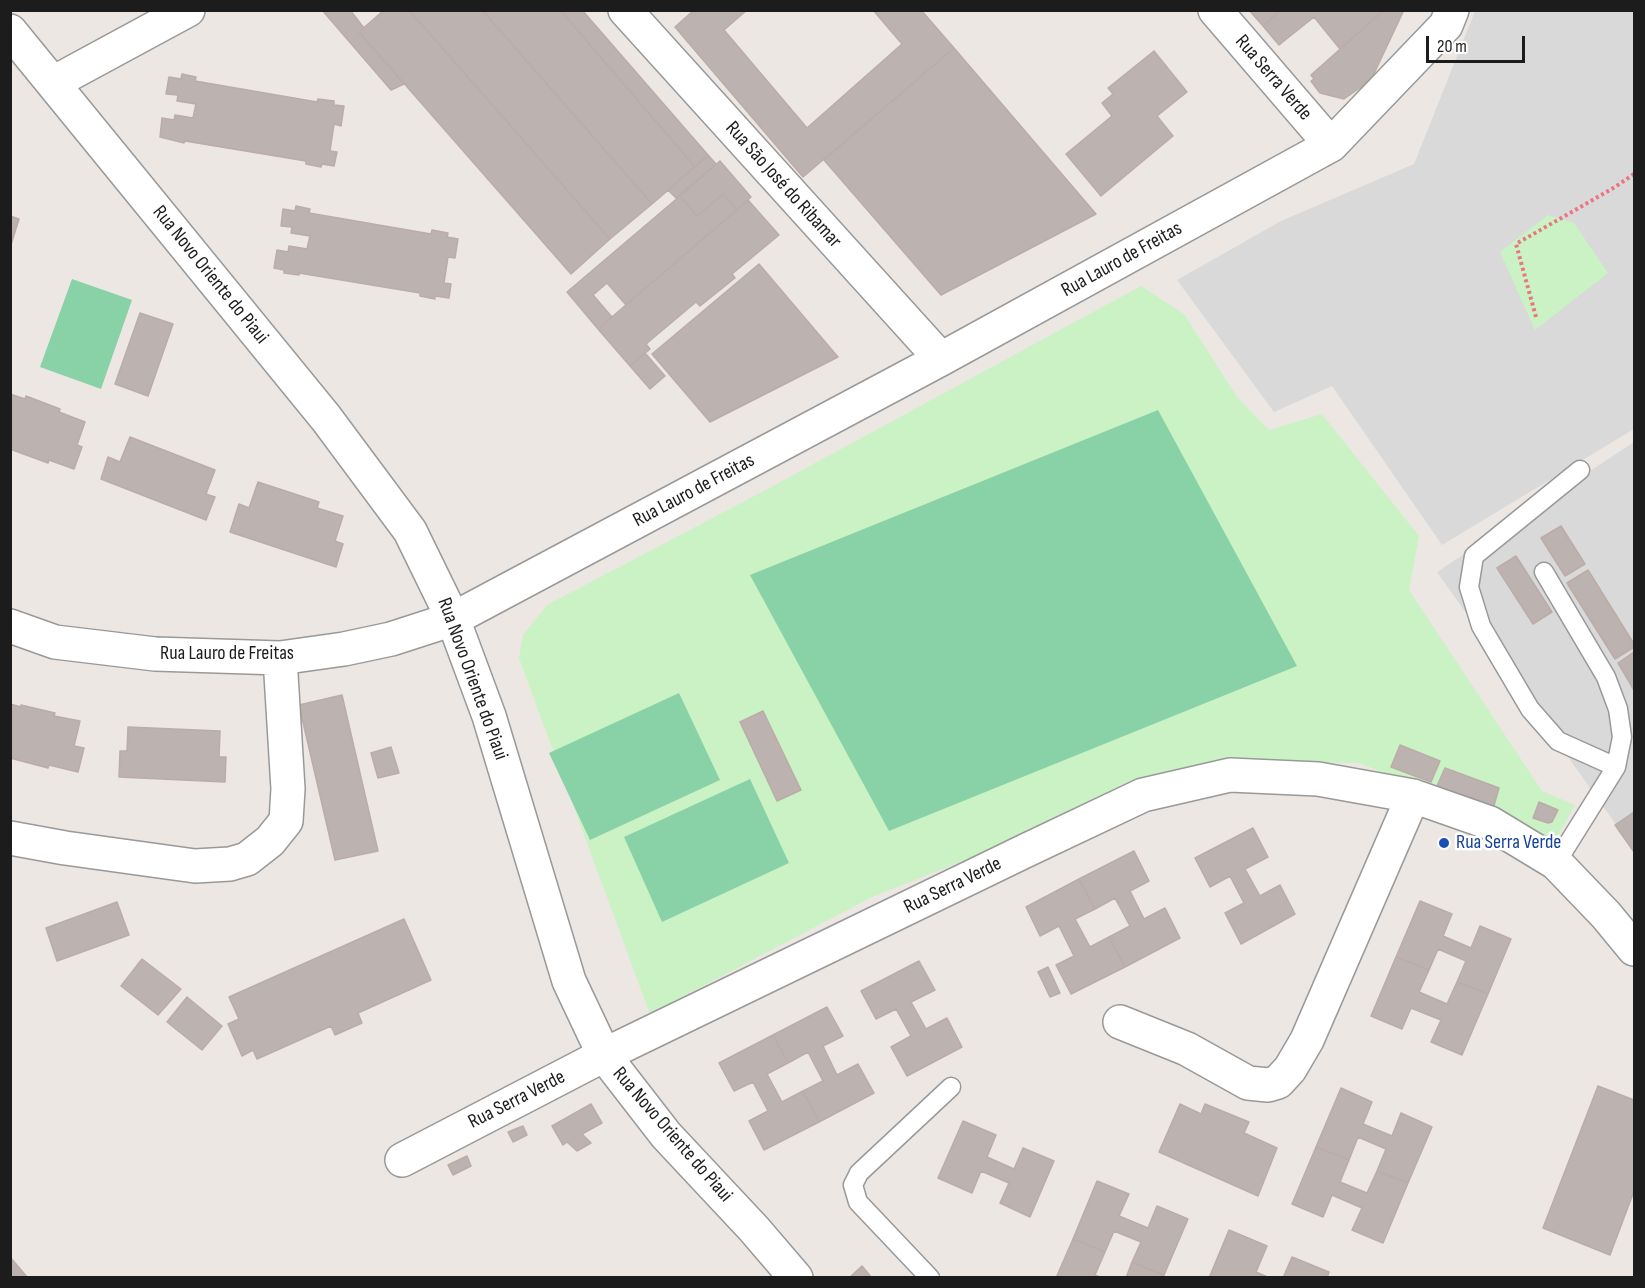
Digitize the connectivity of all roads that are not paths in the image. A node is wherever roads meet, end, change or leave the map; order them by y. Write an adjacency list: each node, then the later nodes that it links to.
1 (188, 10): 6 (street)
2 (625, 10): 8 (street, Rua São José do Ribamar)
3 (1215, 10): 7 (street, Rua Serra Verde)
4 (1452, 10): 7 (street, Rua Lauro de Freitas)
5 (10, 31): 6 (street, Rua Novo Oriente do Piaui)
6 (53, 83): 11 (street, Rua Novo Oriente do Piaui)
7 (1331, 145): 8 (street, Rua Lauro de Freitas)
8 (941, 359): 11 (street, Rua Lauro de Freitas)
9 (1580, 470): 14 (lane)
10 (1544, 572): 14 (lane)
11 (453, 619): 13 (street, Rua Lauro de Freitas); 20 (street, Rua Novo Oriente do Piaui)
12 (10, 626): 13 (street, Rua Lauro de Freitas)
13 (280, 658): 16 (street)
14 (1616, 767): 17 (lane)
15 (1413, 795): 17 (street, Rua Serra Verde); 19 (street); 20 (street, Rua Serra Verde)
16 (10, 838)
17 (1556, 863): 18 (street, Rua Serra Verde)
18 (1635, 949)
19 (1120, 1022)
20 (604, 1056): 22 (street, Rua Serra Verde); 23 (street, Rua Novo Oriente do Piaui)
21 (951, 1088): 24 (lane)
22 (402, 1160)
23 (796, 1278)
24 (930, 1278)

